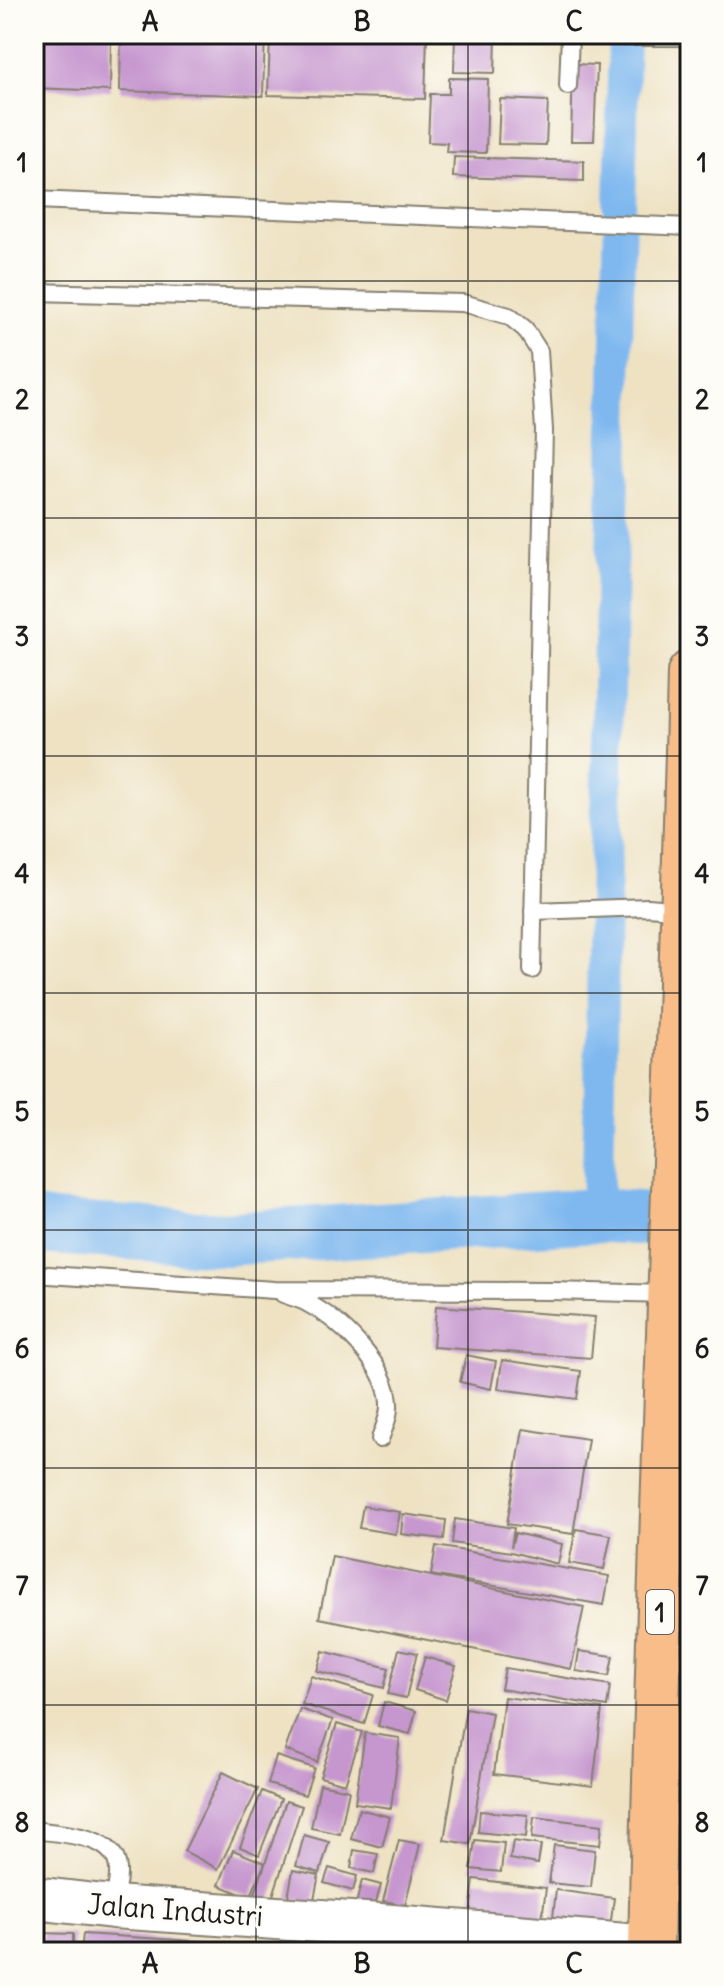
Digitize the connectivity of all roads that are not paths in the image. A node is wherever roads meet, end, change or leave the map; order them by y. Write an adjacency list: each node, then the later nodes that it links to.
1 (570, 34): 5 (lane)
2 (599, 34): 3 (lane)
3 (670, 36): 4 (lane)
4 (690, 37)
5 (568, 86)
6 (34, 200): 7 (lane)
7 (690, 227)
8 (34, 292): 11 (lane)
9 (690, 673): 10 (highway, 1)
10 (666, 908): 11 (lane); 14 (highway, 1)
11 (533, 911): 12 (lane)
12 (532, 970)
13 (34, 1274): 15 (lane)
14 (670, 1283): 15 (lane); 20 (highway, 1)
15 (274, 1290): 16 (lane)
16 (380, 1439)
17 (34, 1830): 19 (lane)
18 (34, 1898): 19 (street, Jalan Industri)
19 (113, 1907): 20 (street, Jalan Industri)
20 (651, 1949)

